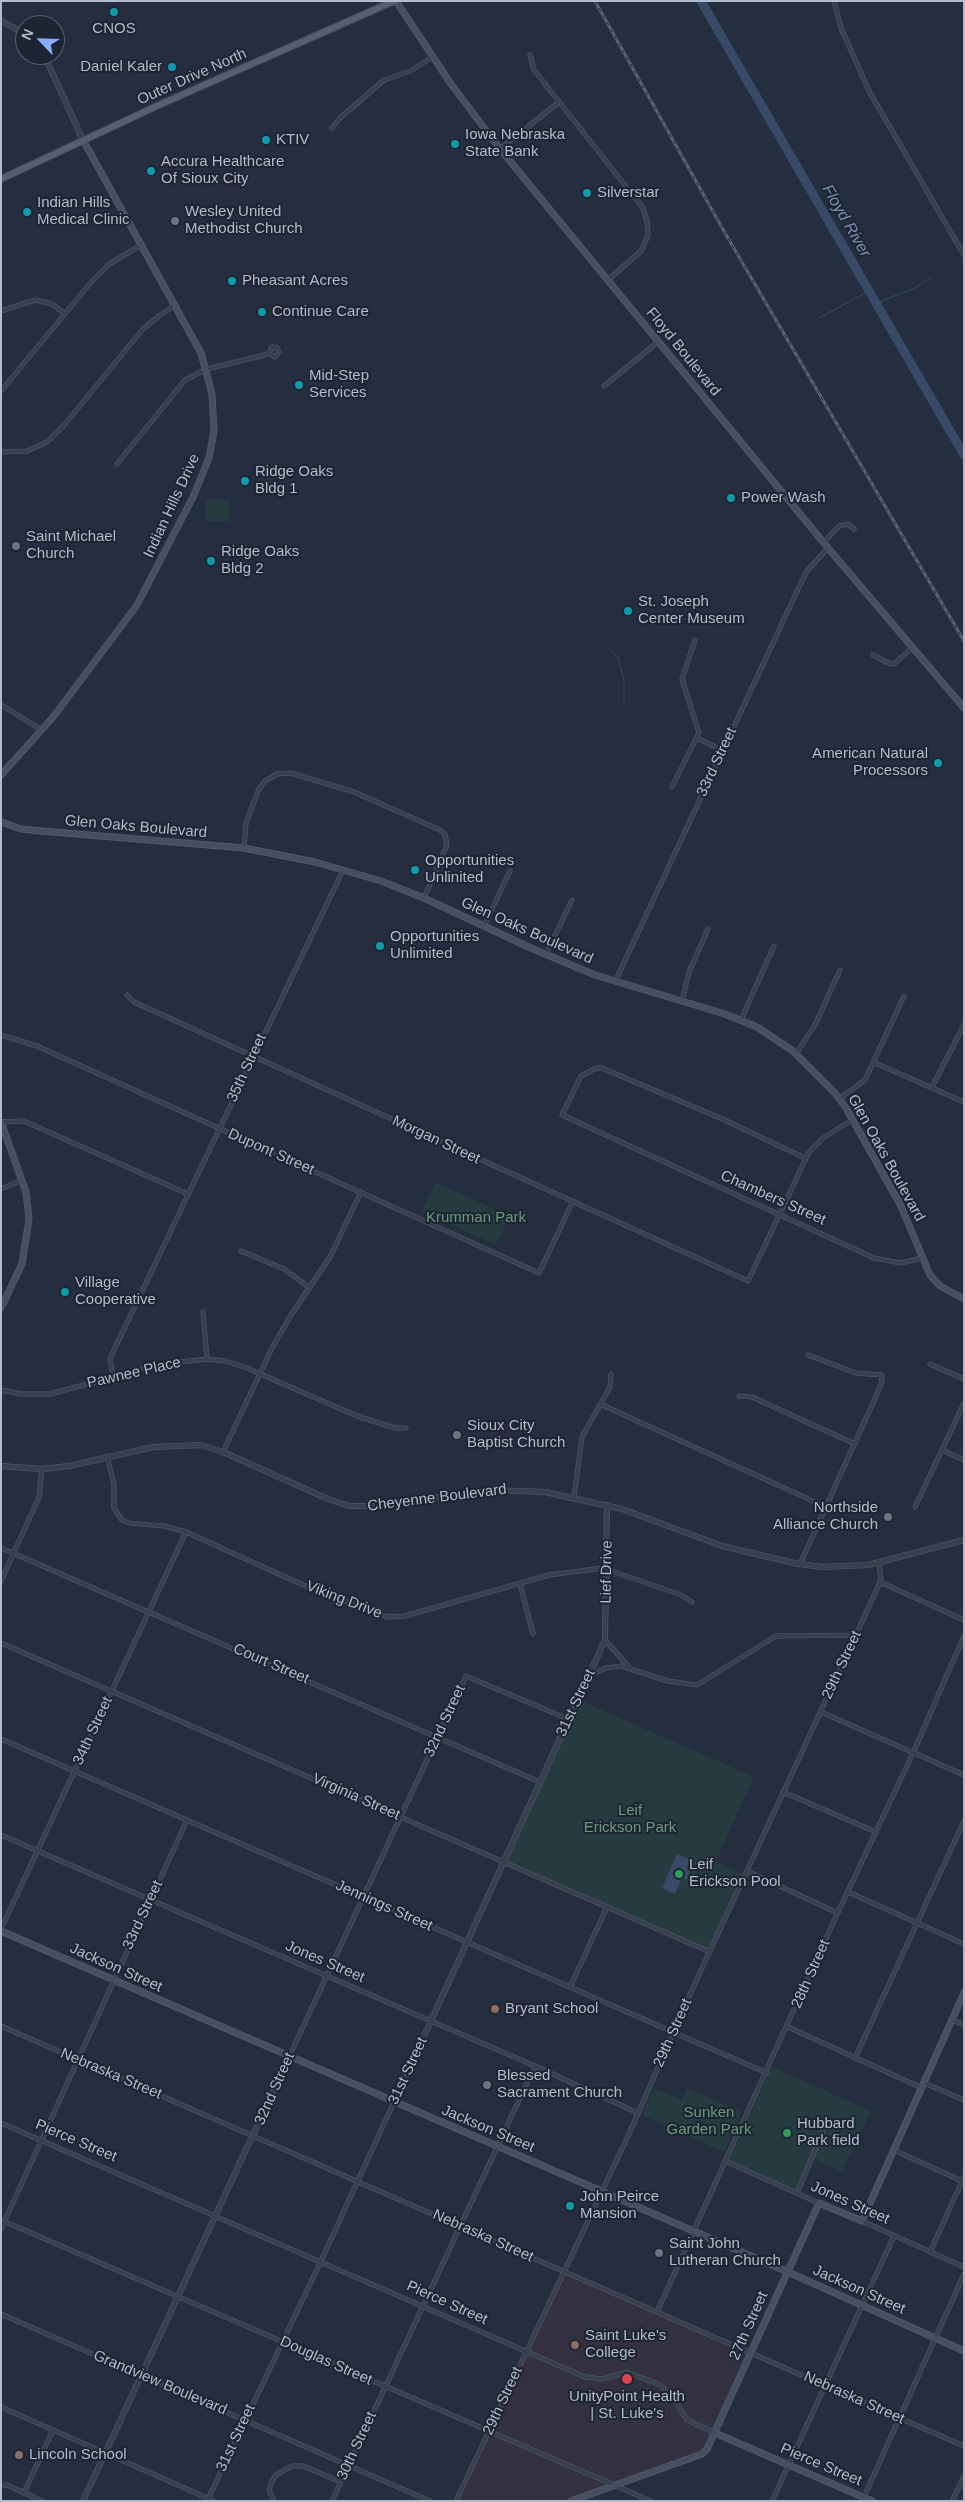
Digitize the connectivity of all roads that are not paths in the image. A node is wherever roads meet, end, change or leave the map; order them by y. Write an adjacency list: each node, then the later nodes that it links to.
1 (395, 1): 6 (main road, Floyd Boulevard); 10 (main road, Outer Drive North)
2 (834, 1): 14 (street)
3 (1, 21): 4 (street)
4 (15, 29)
5 (530, 55): 8 (street)
6 (432, 57): 9 (street); 11 (main road, Floyd Boulevard)
7 (49, 65): 10 (street, Indian Hills Drive)
8 (559, 102): 11 (street); 15 (street)
9 (332, 128)
10 (83, 140): 12 (main road, Outer Drive North); 13 (main road, Indian Hills Drive)
11 (500, 149): 15 (main road, Floyd Boulevard)
12 (1, 179)
13 (142, 244): 16 (main road, Indian Hills Drive); 18 (street)
14 (964, 255)
15 (608, 280): 19 (main road, Floyd Boulevard)
16 (176, 305): 21 (main road, Indian Hills Drive); 24 (street)
17 (1, 311): 18 (street)
18 (64, 313): 23 (street)
19 (659, 341): 22 (street); 27 (main road, Floyd Boulevard)
20 (269, 354): 21 (street)
21 (207, 369): 25 (street); 34 (main road, Indian Hills Drive)
22 (604, 386)
23 (1, 390)
24 (1, 452)
25 (117, 464)
26 (854, 529): 27 (street)
27 (824, 542): 28 (main road, Floyd Boulevard)
28 (828, 548): 30 (main road, Floyd Boulevard); 36 (street, 33rd Street)
29 (695, 640): 35 (street)
30 (913, 647): 31 (street); 33 (main road, Floyd Boulevard)
31 (873, 655)
32 (1, 705): 34 (street)
33 (964, 708)
34 (42, 730): 37 (main road, Indian Hills Drive)
35 (697, 738): 36 (street); 38 (street)
36 (722, 750): 50 (street, 33rd Street)
37 (1, 776)
38 (672, 787)
39 (1, 822): 40 (main road, Glen Oaks Boulevard)
40 (244, 848): 41 (main road, Glen Oaks Boulevard); 43 (street)
41 (342, 870): 43 (main road, Glen Oaks Boulevard); 58 (street, 35th Street)
42 (510, 871): 45 (street)
43 (424, 898): 45 (main road, Glen Oaks Boulevard)
44 (572, 900): 48 (street)
45 (484, 926): 48 (main road, Glen Oaks Boulevard)
46 (708, 929): 53 (street)
47 (774, 946): 54 (street)
48 (546, 954): 50 (main road, Glen Oaks Boulevard)
49 (840, 970): 57 (street)
50 (615, 982): 53 (main road, Glen Oaks Boulevard)
51 (127, 995): 58 (street, Morgan Street)
52 (904, 996): 59 (street)
53 (682, 1002): 54 (main road, Glen Oaks Boulevard)
54 (740, 1020): 57 (main road, Glen Oaks Boulevard)
55 (964, 1025): 60 (street)
56 (1, 1035): 65 (street, Dupont Street)
57 (796, 1054): 61 (main road, Glen Oaks Boulevard)
58 (253, 1056): 65 (street, 35th Street); 71 (street, Morgan Street)
59 (873, 1062): 60 (street); 61 (street)
60 (932, 1088): 62 (street)
61 (840, 1099): 63 (main road, Glen Oaks Boulevard)
62 (964, 1102)
63 (852, 1120): 66 (street); 74 (main road, Glen Oaks Boulevard)
64 (1, 1122): 67 (main road); 70 (street)
65 (219, 1128): 69 (street, Dupont Street); 70 (street, 35th Street)
66 (805, 1158): 72 (street); 72 (street, Chambers Street)
67 (22, 1180): 68 (street); 77 (main road)
68 (1, 1189)
69 (360, 1192): 71 (street, Dupont Street); 75 (street)
70 (188, 1194): 84 (street, 35th Street)
71 (573, 1202): 72 (street, Morgan Street)
72 (779, 1214): 74 (street, Chambers Street)
73 (241, 1251): 75 (street)
74 (922, 1258): 76 (main road)
75 (310, 1288): 82 (street)
76 (964, 1299)
77 (1, 1308)
78 (203, 1312): 80 (street)
79 (808, 1355): 91 (street)
80 (207, 1359): 82 (street, Pawnee Place); 84 (street, Pawnee Place)
81 (930, 1364): 85 (street)
82 (260, 1372): 90 (street, Pawnee Place); 93 (street)
83 (611, 1374): 89 (street)
84 (113, 1376): 86 (street, Pawnee Place)
85 (964, 1379)
86 (1, 1390)
87 (739, 1396): 91 (street)
88 (964, 1403): 92 (street)
89 (600, 1404): 98 (street); 100 (street)
90 (406, 1428)
91 (855, 1444): 100 (street)
92 (942, 1450): 95 (street); 101 (street)
93 (223, 1452): 94 (street, Cheyenne Boulevard); 98 (street, Cheyenne Boulevard)
94 (107, 1456): 97 (street, Cheyenne Boulevard); 102 (street, Viking Drive)
95 (964, 1460)
96 (1, 1466): 97 (street, Cheyenne Boulevard)
97 (42, 1469): 105 (street)
98 (574, 1497): 99 (street, Cheyenne Boulevard)
99 (607, 1505): 107 (street, Cheyenne Boulevard); 108 (street, Lief Drive)
100 (826, 1507): 107 (street)
101 (915, 1508)
102 (186, 1532): 111 (street, Viking Drive); 113 (street, 34th Street)
103 (964, 1540): 106 (street, Cheyenne Boulevard)
104 (1, 1548): 105 (street, Court Street)
105 (14, 1553): 109 (street); 113 (street, Court Street)
106 (878, 1563): 107 (street, Cheyenne Boulevard); 110 (street)
107 (800, 1564)
108 (607, 1568): 111 (street, Viking Drive); 112 (street, Viking Drive); 118 (street, Lief Drive)
109 (1, 1581)
110 (880, 1582): 114 (street); 116 (street, 29th Street)
111 (520, 1584): 115 (street)
112 (692, 1602)
113 (149, 1612): 122 (street, 34th Street); 125 (street, Court Street)
114 (964, 1620)
115 (534, 1634)
116 (856, 1635): 120 (street); 123 (street, 29th Street)
117 (964, 1636): 127 (street, 28th Street)
118 (605, 1640): 120 (street); 121 (street, 31st Street)
119 (1, 1643): 122 (street, Virginia Street)
120 (629, 1667): 121 (street)
121 (588, 1676): 124 (street, 31st Street)
122 (112, 1691): 128 (street, 34th Street); 132 (street, Virginia Street)
123 (821, 1712): 127 (street); 131 (street, 29th Street)
124 (568, 1719): 125 (street, 32nd Street); 130 (street, 31st Street)
125 (437, 1738): 130 (street, Court Street); 132 (street, 32nd Street)
126 (1, 1739): 128 (street, Jennings Street)
127 (914, 1752): 129 (street); 135 (street, 28th Street)
128 (74, 1771): 133 (street, Jennings Street); 137 (street, 34th Street)
129 (964, 1775)
130 (540, 1782): 138 (street, 31st Street)
131 (783, 1792): 135 (street); 139 (street, 29th Street)
132 (401, 1818): 138 (street, Virginia Street); 141 (street, 32nd Street)
133 (186, 1820): 141 (street, Jennings Street); 142 (street, 33rd Street)
134 (964, 1821): 145 (street)
135 (876, 1832): 140 (street, 28th Street)
136 (1, 1835): 137 (street, Jones Street)
137 (39, 1851): 142 (street, Jones Street); 146 (street, 34th Street)
138 (503, 1861): 143 (street, Virginia Street); 147 (street, 31st Street)
139 (747, 1871): 144 (street); 149 (street, 29th Street)
140 (848, 1892): 144 (street, 28th Street); 145 (street)
141 (363, 1897): 147 (street, Jennings Street); 150 (street, 32nd Street)
142 (150, 1900): 150 (street, Jones Street); 151 (street, 33rd Street)
143 (607, 1907): 149 (street, Virginia Street); 152 (street)
144 (838, 1913): 158 (street, 28th Street)
145 (917, 1923): 148 (street); 161 (street)
146 (1, 1930): 151 (main road, Jackson Street)
147 (467, 1943): 152 (street, Jennings Street); 155 (street, 31st Street)
148 (964, 1944)
149 (710, 1952): 159 (street, 29th Street)
150 (326, 1977): 155 (street, Jones Street); 160 (street, 32nd Street)
151 (113, 1980): 160 (main road, Jackson Street); 162 (street, 33rd Street)
152 (570, 1987): 159 (street, Jennings Street)
153 (964, 1993): 154 (main road)
154 (952, 2020): 156 (street); 165 (main road)
155 (431, 2022): 163 (street, Jones Street); 167 (street, 31st Street)
156 (964, 2025)
157 (1, 2026): 162 (street, Nebraska Street)
158 (788, 2027): 161 (street); 164 (street, 28th Street)
159 (673, 2032): 164 (street, Jennings Street); 168 (street, 29th Street)
160 (290, 2057): 167 (main road, Jackson Street); 171 (street, 32nd Street)
161 (855, 2058): 165 (street)
162 (77, 2060): 171 (street, Nebraska Street); 172 (street, 33rd Street)
163 (535, 2066): 168 (street, Jones Street); 173 (street, 30th Street)
164 (767, 2073): 175 (street, 28th Street)
165 (923, 2085): 166 (street); 174 (main road)
166 (964, 2100)
167 (394, 2102): 173 (main road, Jackson Street); 177 (street, 31st Street)
168 (638, 2113): 178 (street, 29th Street)
169 (1, 2122): 172 (street, Pierce Street)
170 (824, 2131): 179 (street)
171 (254, 2136): 177 (street, Nebraska Street); 181 (street, 32nd Street)
172 (41, 2139): 181 (street, Pierce Street); 182 (street, 33rd Street)
173 (497, 2147): 178 (main road, Jackson Street); 184 (street, 30th Street)
174 (894, 2150): 176 (street); 183 (main road)
175 (727, 2162): 179 (street, Jones Street); 186 (street, 28th Street)
176 (963, 2180): 188 (street)
177 (357, 2181): 184 (street, Nebraska Street); 189 (street, 31st Street)
178 (600, 2191): 186 (main road, Jackson Street); 191 (street, 29th Street)
179 (797, 2193): 180 (street, Jones Street)
180 (819, 2203): 183 (main road, Jones Street); 192 (main road, 27th Street)
181 (214, 2216): 189 (street, Pierce Street); 194 (street, 32nd Street)
182 (3, 2221): 185 (street, 33rd Street); 194 (street, Douglas Street)
183 (862, 2221): 187 (street, Jones Street)
184 (460, 2225): 191 (street, Nebraska Street); 196 (street, 30th Street)
185 (1, 2229)
186 (694, 2232): 192 (main road, Jackson Street); 197 (street, 28th Street)
187 (894, 2236): 188 (street, Jones Street); 195 (street)
188 (930, 2252): 190 (street, Jones Street)
189 (321, 2261): 196 (street, Pierce Street); 200 (street, 31st Street)
190 (964, 2267)
191 (563, 2271): 197 (street, Nebraska Street); 201 (street, 29th Street)
192 (788, 2272): 195 (main road, Jackson Street); 203 (main road, 27th Street)
193 (964, 2274): 199 (street)
194 (180, 2297): 200 (street, Douglas Street); 204 (street, 32nd Street)
195 (862, 2305): 199 (main road, Jackson Street); 206 (street)
196 (422, 2306): 201 (street, Pierce Street); 205 (street, 30th Street)
197 (657, 2312): 203 (street, Nebraska Street)
198 (1, 2314): 204 (street, Grandview Boulevard)
199 (935, 2338): 202 (main road, Jackson Street); 208 (street)
200 (282, 2342): 205 (street, Douglas Street); 209 (street, 31st Street)
201 (527, 2351): 211 (street, 29th Street); 212 (street, Pierce Street)
202 (964, 2351)
203 (751, 2353): 206 (street, Nebraska Street); 212 (main road, 27th Street)
204 (142, 2376): 209 (street, Grandview Boulevard); 214 (street, 32nd Street)
205 (385, 2386): 211 (street, Douglas Street); 216 (street, 30th Street)
206 (826, 2386): 208 (street, Nebraska Street); 215 (street)
207 (1, 2407): 210 (street)
208 (898, 2418): 213 (street, Nebraska Street); 222 (street)
209 (245, 2420): 216 (street, Grandview Boulevard); 223 (street, 31st Street)
210 (54, 2430): 214 (street); 221 (street)
211 (489, 2431): 220 (street, Douglas Street); 230 (street, 29th Street)
212 (715, 2433): 215 (main road, Pierce Street); 220 (main road, 27th Street)
213 (964, 2446)
214 (106, 2453): 223 (street); 225 (street, 32nd Street)
215 (788, 2465): 222 (main road, Pierce Street); 233 (street)
216 (349, 2466): 218 (street, 30th Street); 229 (street, Grandview Boulevard)
217 (964, 2476): 235 (street)
218 (341, 2482): 227 (street); 228 (street, 30th Street)
219 (1, 2485): 221 (street)
220 (614, 2485): 231 (main road, 27th Street); 232 (street, Douglas Street)
221 (24, 2493): 224 (street)
222 (864, 2497): 234 (main road, Pierce Street)
223 (207, 2499): 226 (street)
224 (42, 2501)
225 (83, 2501)
226 (214, 2501)
227 (274, 2501)
228 (332, 2501)
229 (430, 2501)
230 (456, 2501)
231 (571, 2501)
232 (650, 2501)
233 (772, 2501)
234 (872, 2501)
235 (952, 2501)

